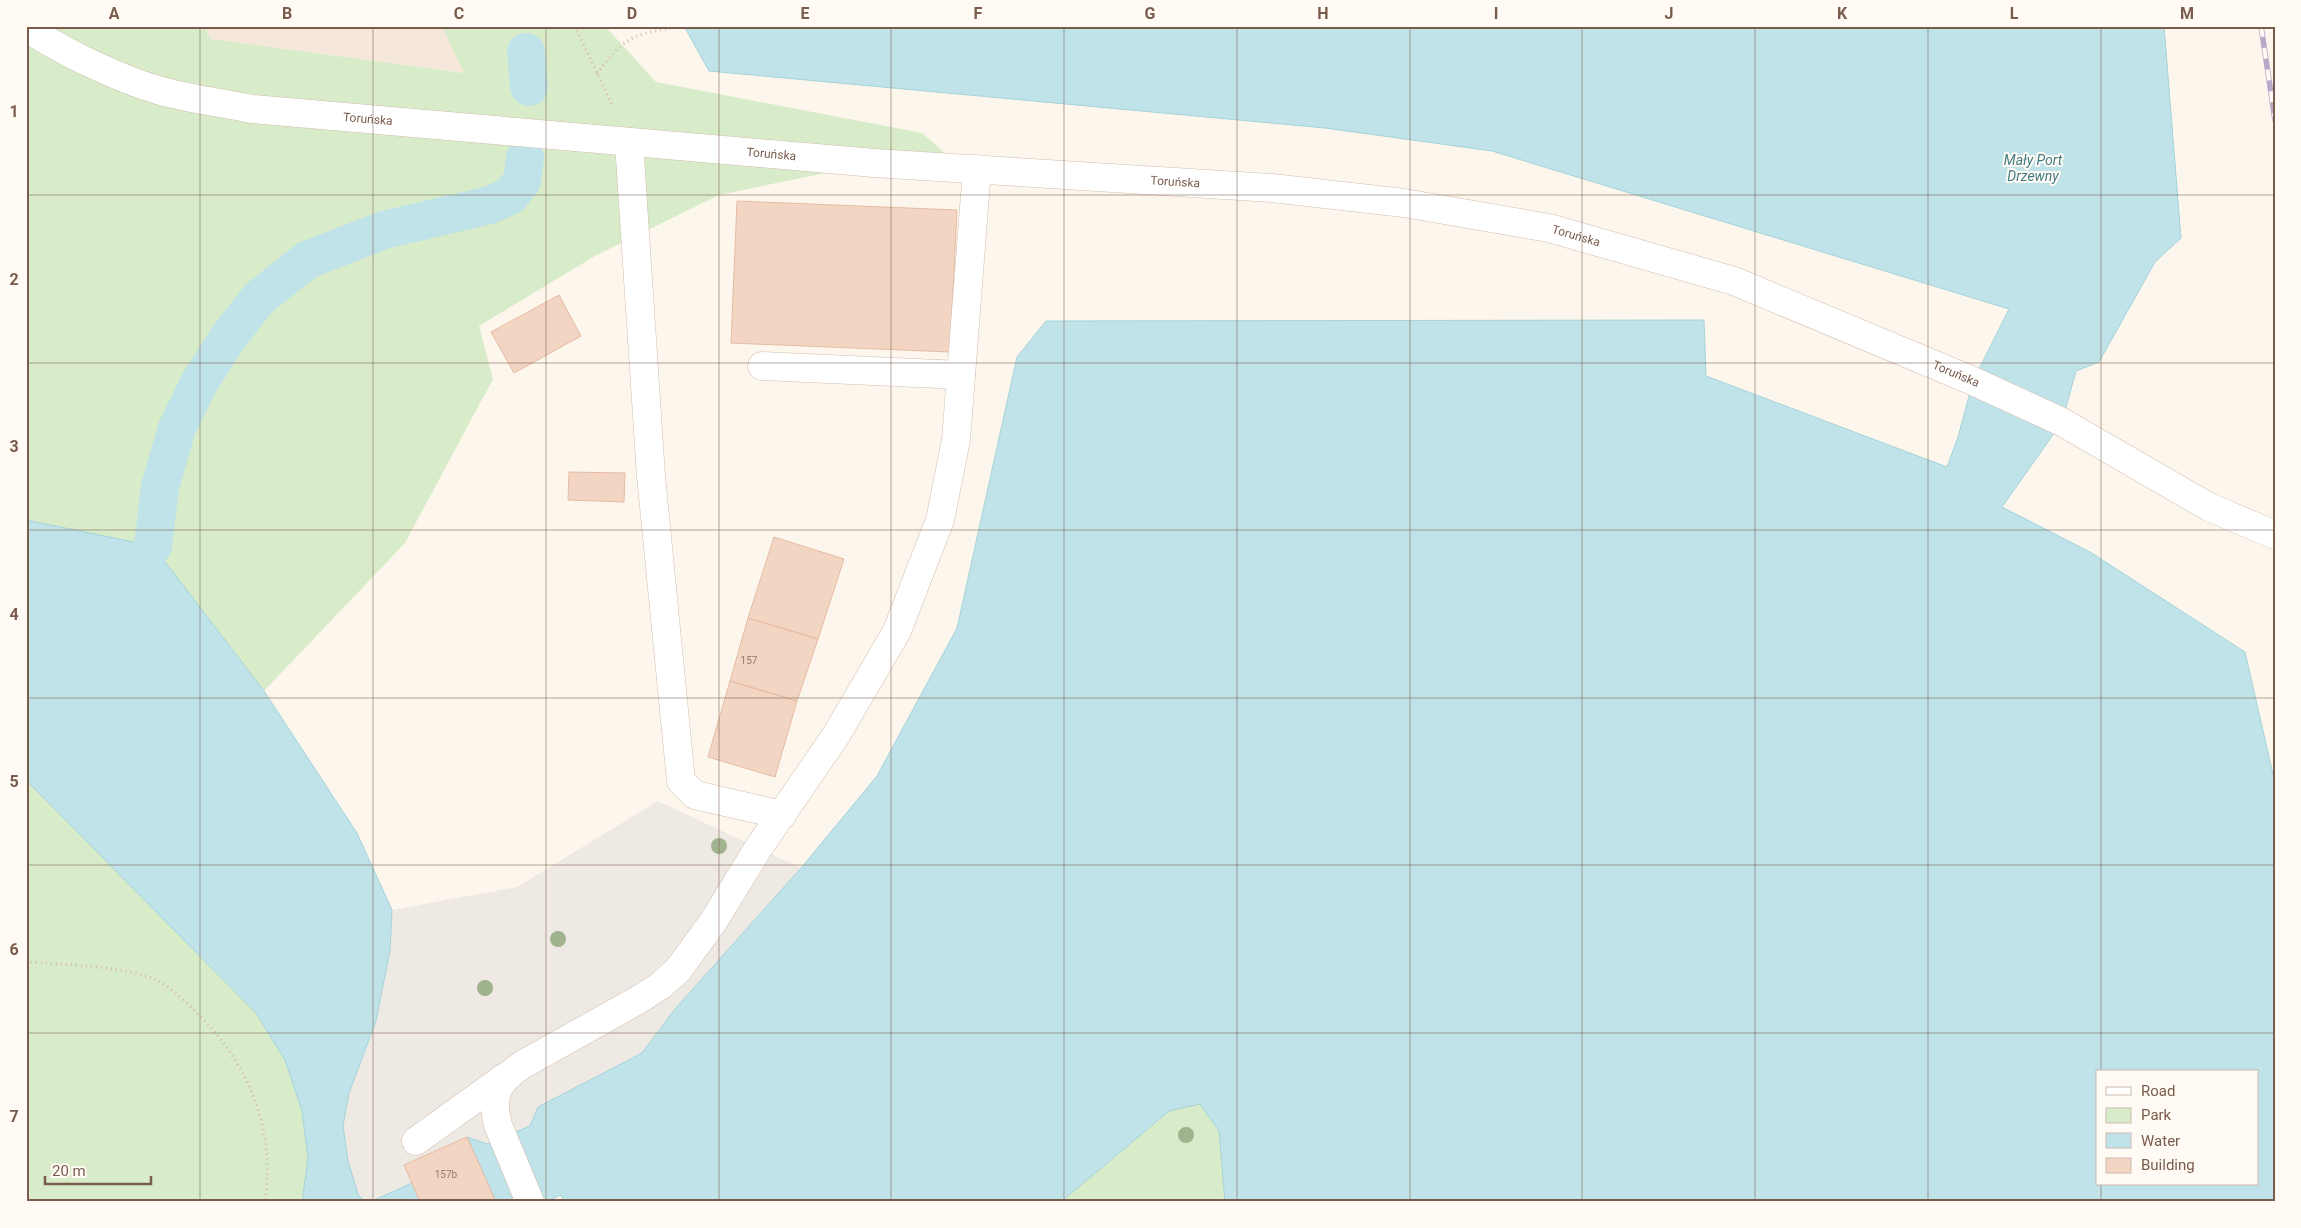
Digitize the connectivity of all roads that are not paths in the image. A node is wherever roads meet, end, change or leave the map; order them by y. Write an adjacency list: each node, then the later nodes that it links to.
1 (26, 27): 2 (street, Toruńska)
2 (629, 142): 3 (street, Toruńska); 7 (street)
3 (977, 169): 5 (street); 6 (street, Toruńska)
4 (762, 366): 5 (street)
5 (961, 375): 7 (street)
6 (2275, 535)
7 (782, 816): 8 (street)
8 (506, 1076): 9 (street); 10 (street)
9 (416, 1141)
10 (530, 1202)

